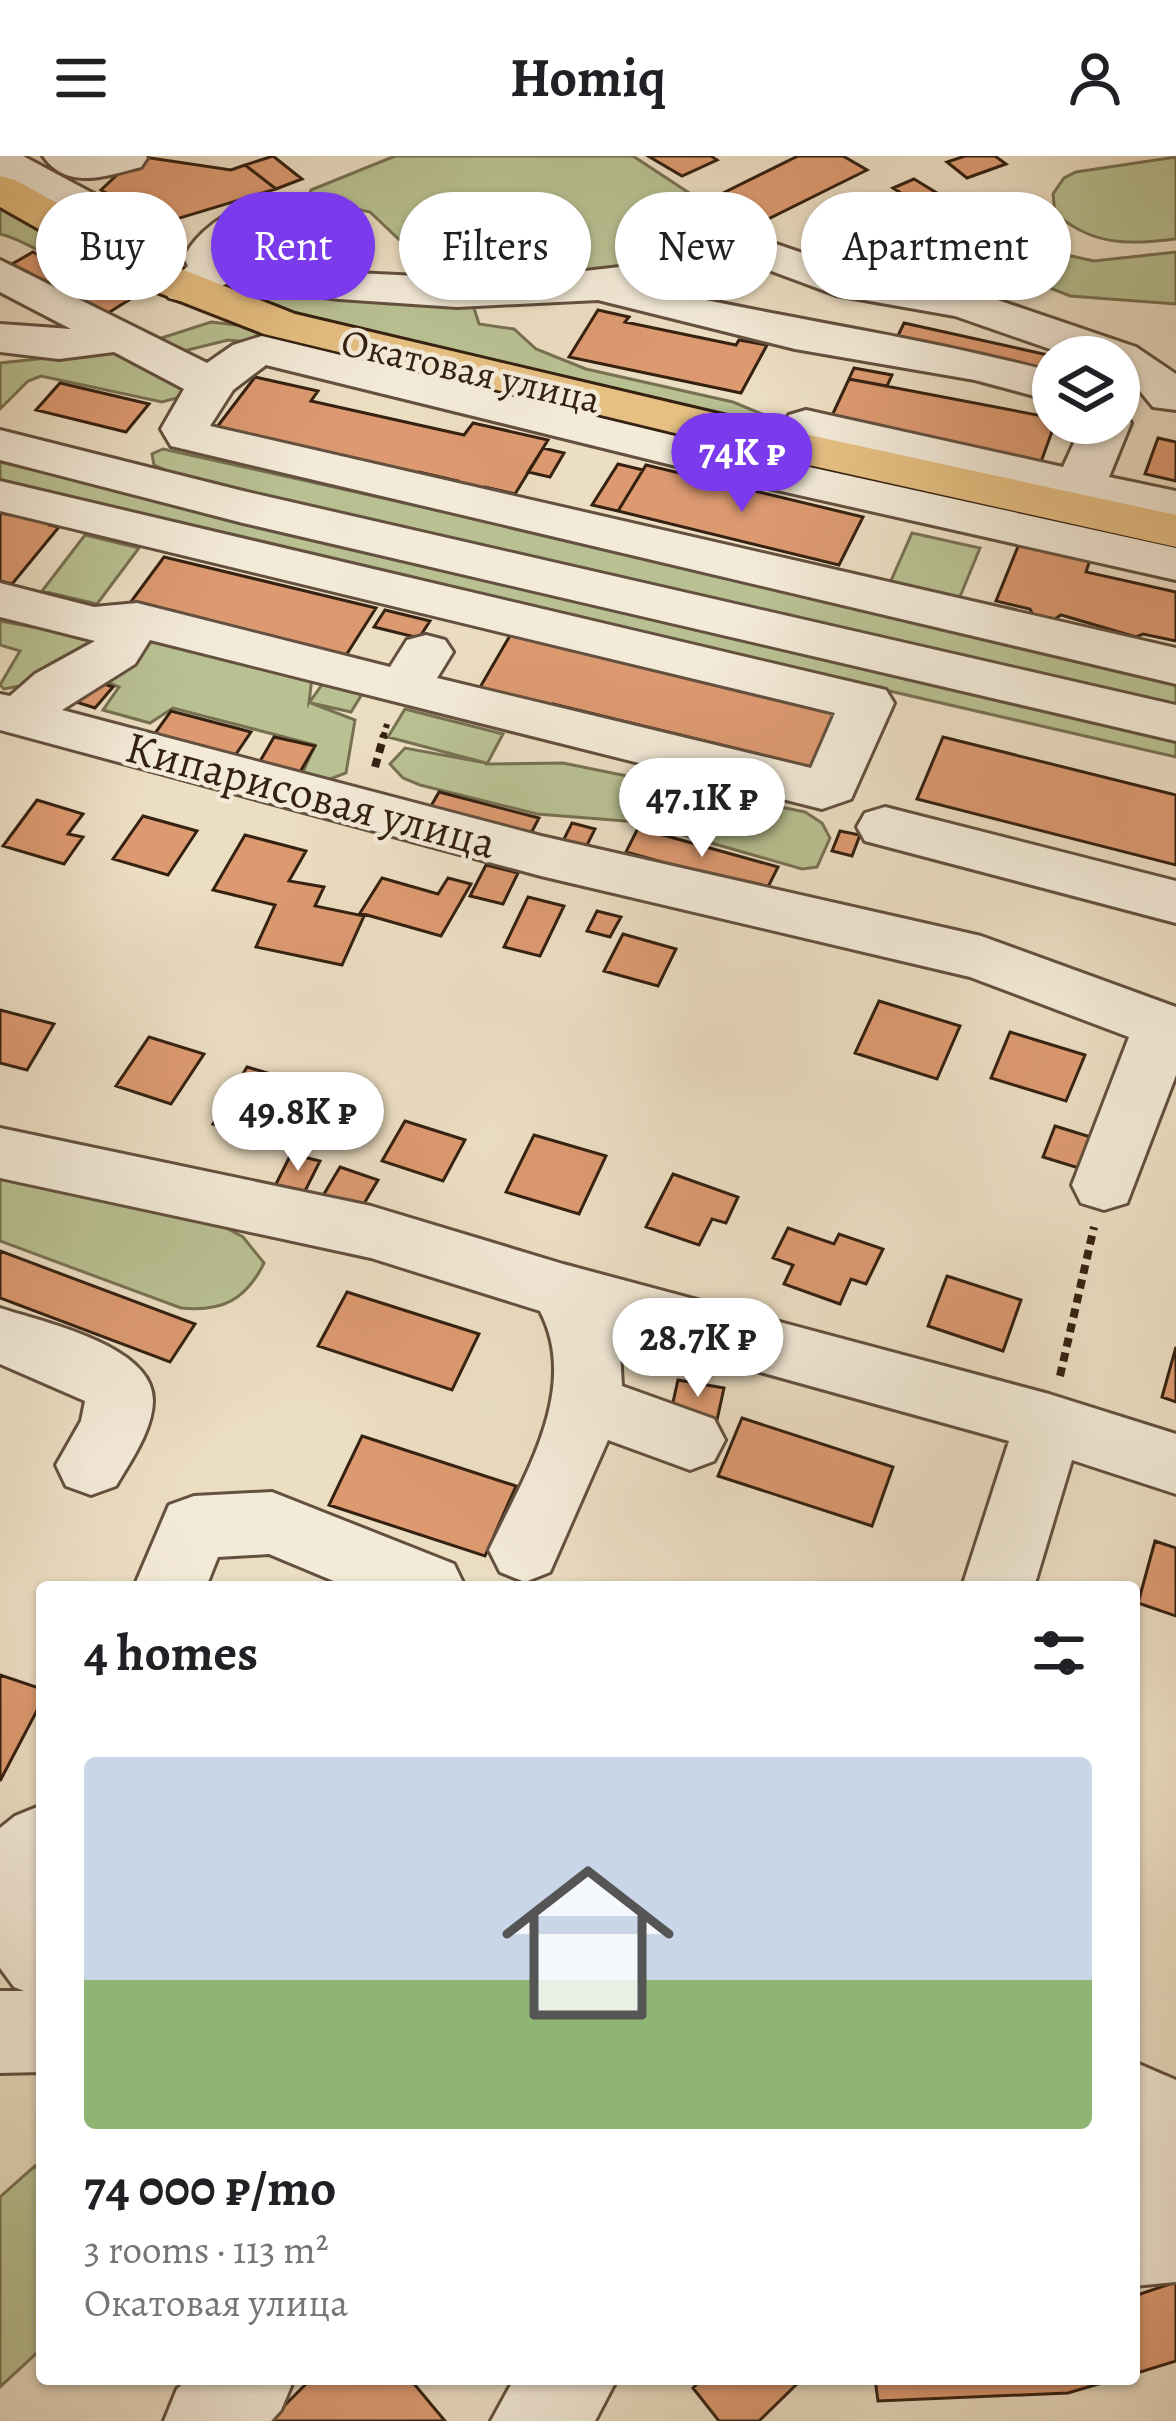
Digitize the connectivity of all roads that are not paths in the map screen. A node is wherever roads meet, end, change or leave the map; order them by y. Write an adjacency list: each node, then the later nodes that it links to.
1 (64, 156): 2 (street)
2 (126, 158)
3 (0, 161): 5 (street)
4 (0, 189): 9 (main road, Окатовая улица)
5 (58, 192)
6 (211, 248): 9 (street)
7 (801, 267): 10 (street)
8 (0, 274): 15 (street)
9 (208, 288): 10 (street); 15 (street); 27 (main road, Окатовая улица)
10 (599, 290): 16 (street)
11 (895, 300): 16 (street)
12 (935, 300): 13 (street)
13 (1058, 336)
14 (0, 338): 15 (street)
15 (118, 338): 19 (street)
16 (869, 345): 18 (street)
17 (1140, 368): 20 (street)
18 (1032, 382)
19 (213, 386): 25 (street); 31 (street)
20 (1142, 410): 23 (street)
21 (806, 425): 23 (street)
22 (0, 445): 38 (street)
23 (1081, 487): 26 (street)
24 (0, 496): 28 (street)
25 (907, 503): 30 (street); 31 (street)
26 (1176, 507)
27 (1176, 531)
28 (163, 535): 33 (street); 34 (street)
29 (1176, 564): 30 (street)
30 (992, 573): 31 (street); 35 (street)
31 (866, 592)
32 (0, 600): 34 (street)
33 (457, 603): 36 (street); 36 (street)
34 (116, 622): 36 (street); 37 (street)
35 (1176, 666)
36 (404, 688)
37 (10, 714): 41 (street, Кипарисовая улица)
38 (1176, 723)
39 (885, 826): 40 (street)
40 (1176, 902)
41 (1170, 1029): 43 (street)
42 (0, 1154): 44 (street)
43 (1104, 1185)
44 (563, 1291): 46 (street); 47 (street)
45 (0, 1336): 50 (street)
46 (584, 1402): 48 (street); 51 (street)
47 (1049, 1423): 49 (street); 54 (street)
48 (690, 1440)
49 (1176, 1463)
50 (91, 1465)
51 (525, 1550)
52 (172, 1581): 53 (street)
53 (415, 1581)
54 (1011, 1581)
55 (36, 1848): 56 (street)
56 (0, 1879)
57 (0, 1902): 58 (street)
58 (36, 1951)
59 (36, 2031): 60 (street)
60 (0, 2032)
61 (1140, 2106): 62 (street)
62 (1176, 2124)
63 (1140, 2178): 64 (street)
64 (1176, 2192)
65 (1176, 2239): 66 (street)
66 (1140, 2242)
67 (244, 2385): 69 (street)
68 (568, 2385): 70 (street)
69 (209, 2421)
70 (536, 2421)

